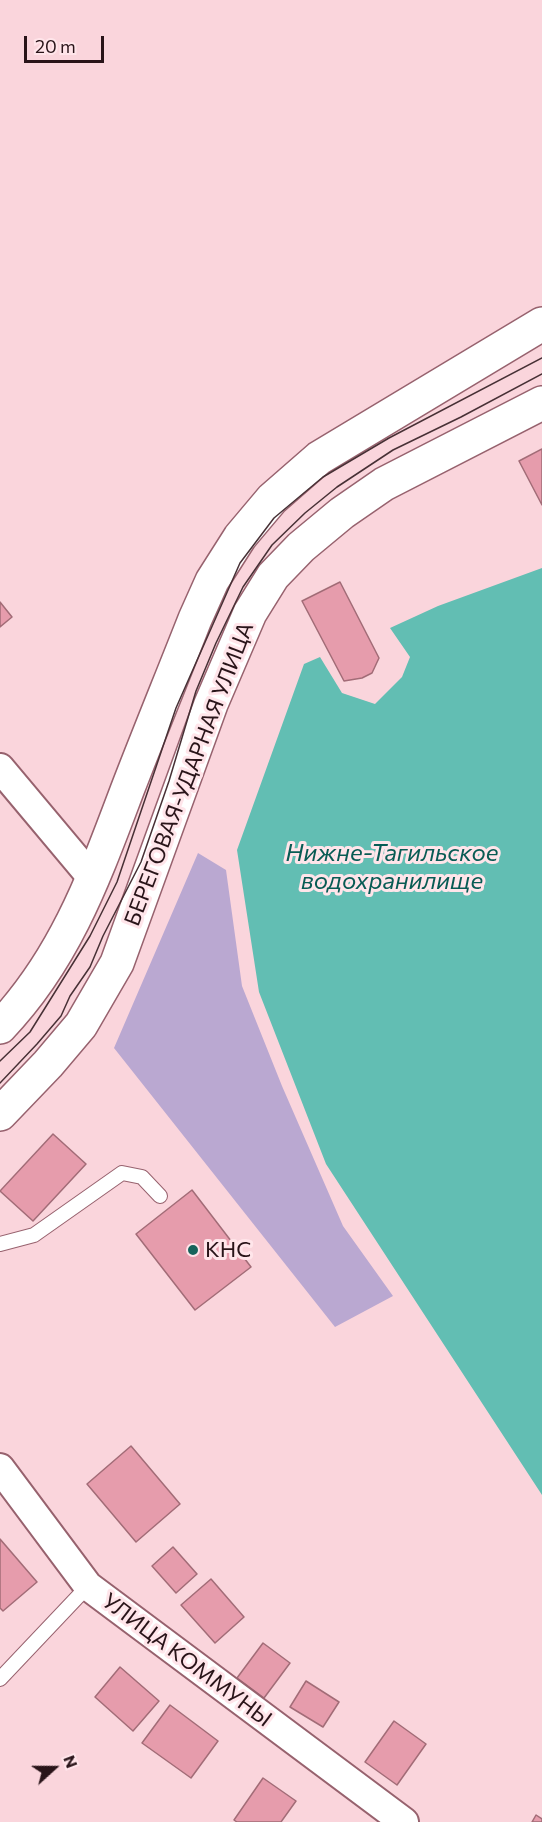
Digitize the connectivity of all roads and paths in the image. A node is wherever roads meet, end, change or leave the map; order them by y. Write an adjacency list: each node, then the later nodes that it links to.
1 (542, 324): 4 (main road)
2 (542, 403): 6 (main road, БЕРЕГОВАЯ-УДАРНАЯ УЛИЦА)
3 (0, 768): 4 (street)
4 (93, 879): 5 (main road)
5 (0, 1027)
6 (0, 1114)
7 (160, 1196): 8 (lane)
8 (0, 1244)
9 (0, 1468): 10 (street, УЛИЦА КОММУНЫ)
10 (88, 1586): 11 (lane); 12 (street, УЛИЦА КОММУНЫ)
11 (0, 1679)
12 (404, 1822)

